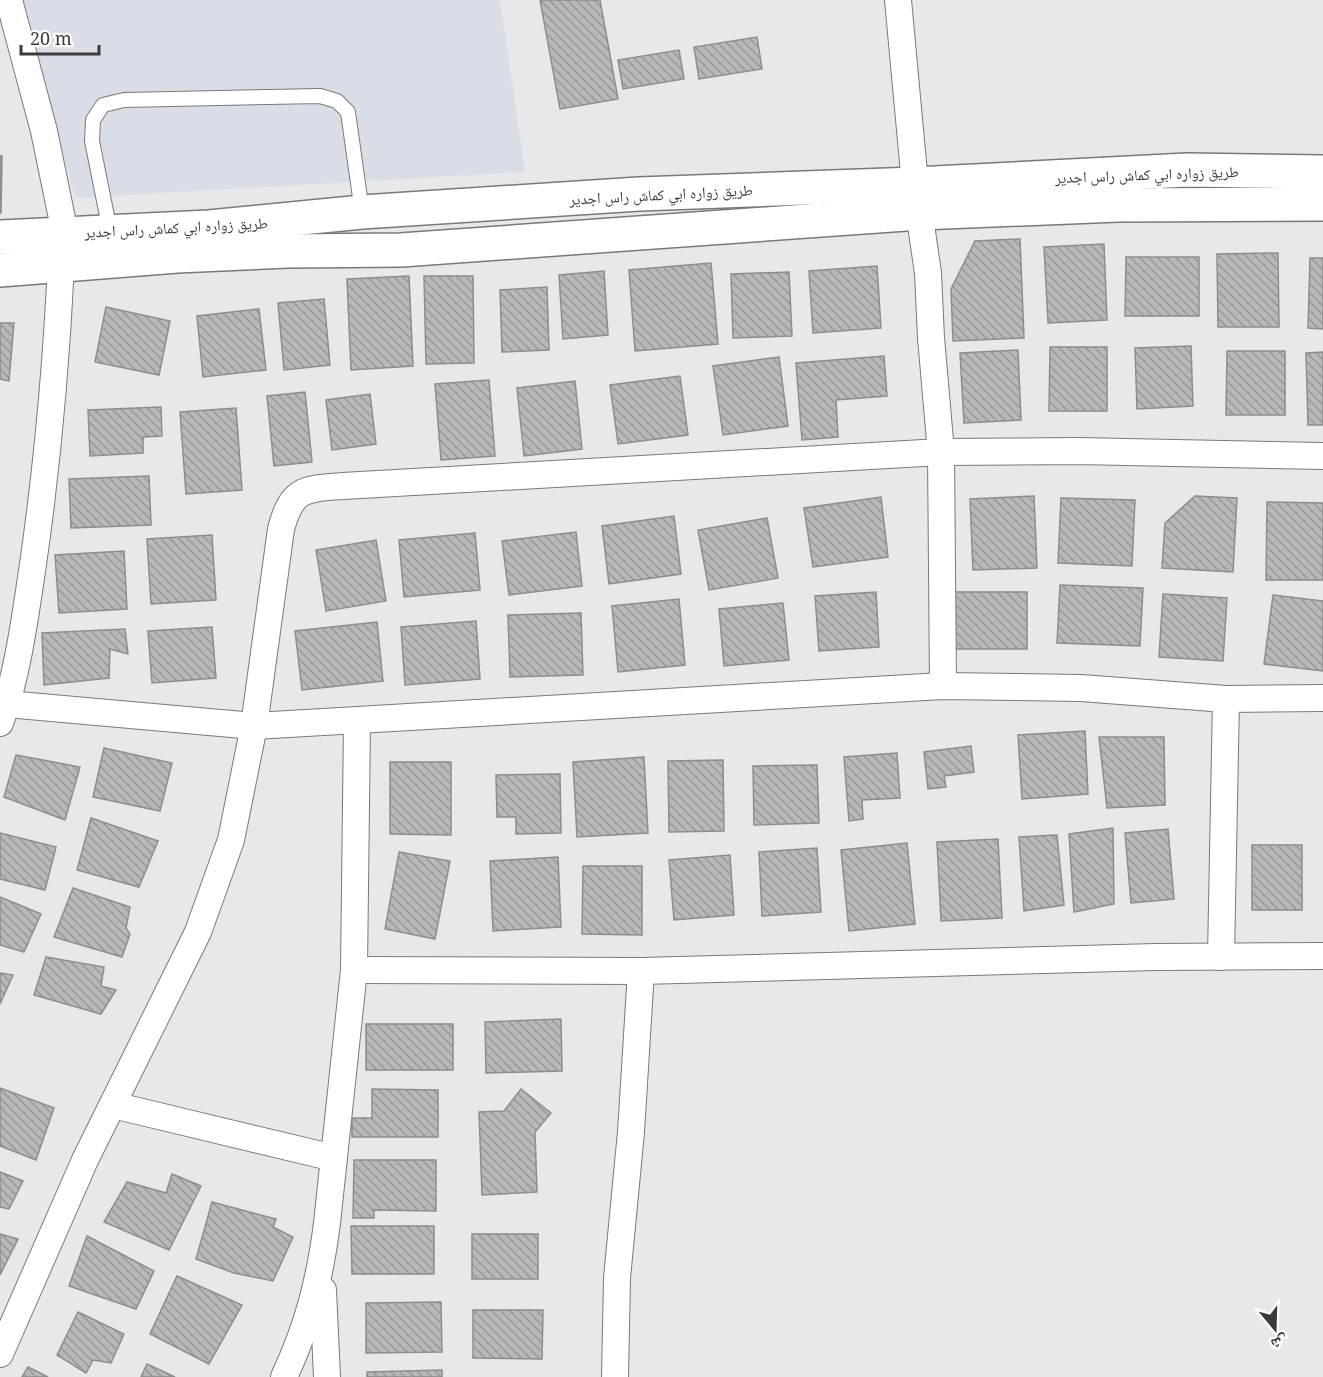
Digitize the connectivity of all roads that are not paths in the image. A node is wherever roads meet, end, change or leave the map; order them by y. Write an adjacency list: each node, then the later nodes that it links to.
1 (9, 0): 8 (street)
2 (898, 0): 4 (street)
3 (1323, 172): 4 (main road, طريق زواره ابي كماش راس اجدير)
4 (918, 199): 5 (main road); 6 (main road, طريق زواره ابي كماش راس اجدير); 10 (main road); 12 (street)
5 (1323, 204)
6 (362, 212): 7 (main road, طريق زواره ابي كماش راس اجدير); 7 (lane)
7 (110, 231): 8 (main road, طريق زواره ابي كماش راس اجدير)
8 (64, 233): 9 (main road, طريق زواره ابي كماش راس اجدير)
9 (0, 237)
10 (61, 265): 11 (main road); 17 (street)
11 (0, 270)
12 (941, 453): 13 (street); 14 (street); 19 (street)
13 (1323, 456)
14 (943, 686): 16 (street); 18 (street)
15 (1323, 698): 16 (street)
16 (1226, 699): 21 (street)
17 (4, 713): 19 (street)
18 (357, 722): 19 (street); 22 (street)
19 (254, 726): 24 (street)
20 (1323, 956): 21 (street)
21 (1221, 957): 23 (street)
22 (354, 970): 23 (street); 25 (street)
23 (641, 971): 30 (street)
24 (113, 1106): 25 (street); 27 (street)
25 (334, 1158): 26 (street)
26 (322, 1262): 28 (street); 29 (street)
27 (2, 1347)
28 (284, 1377)
29 (327, 1377)
30 (615, 1377)

